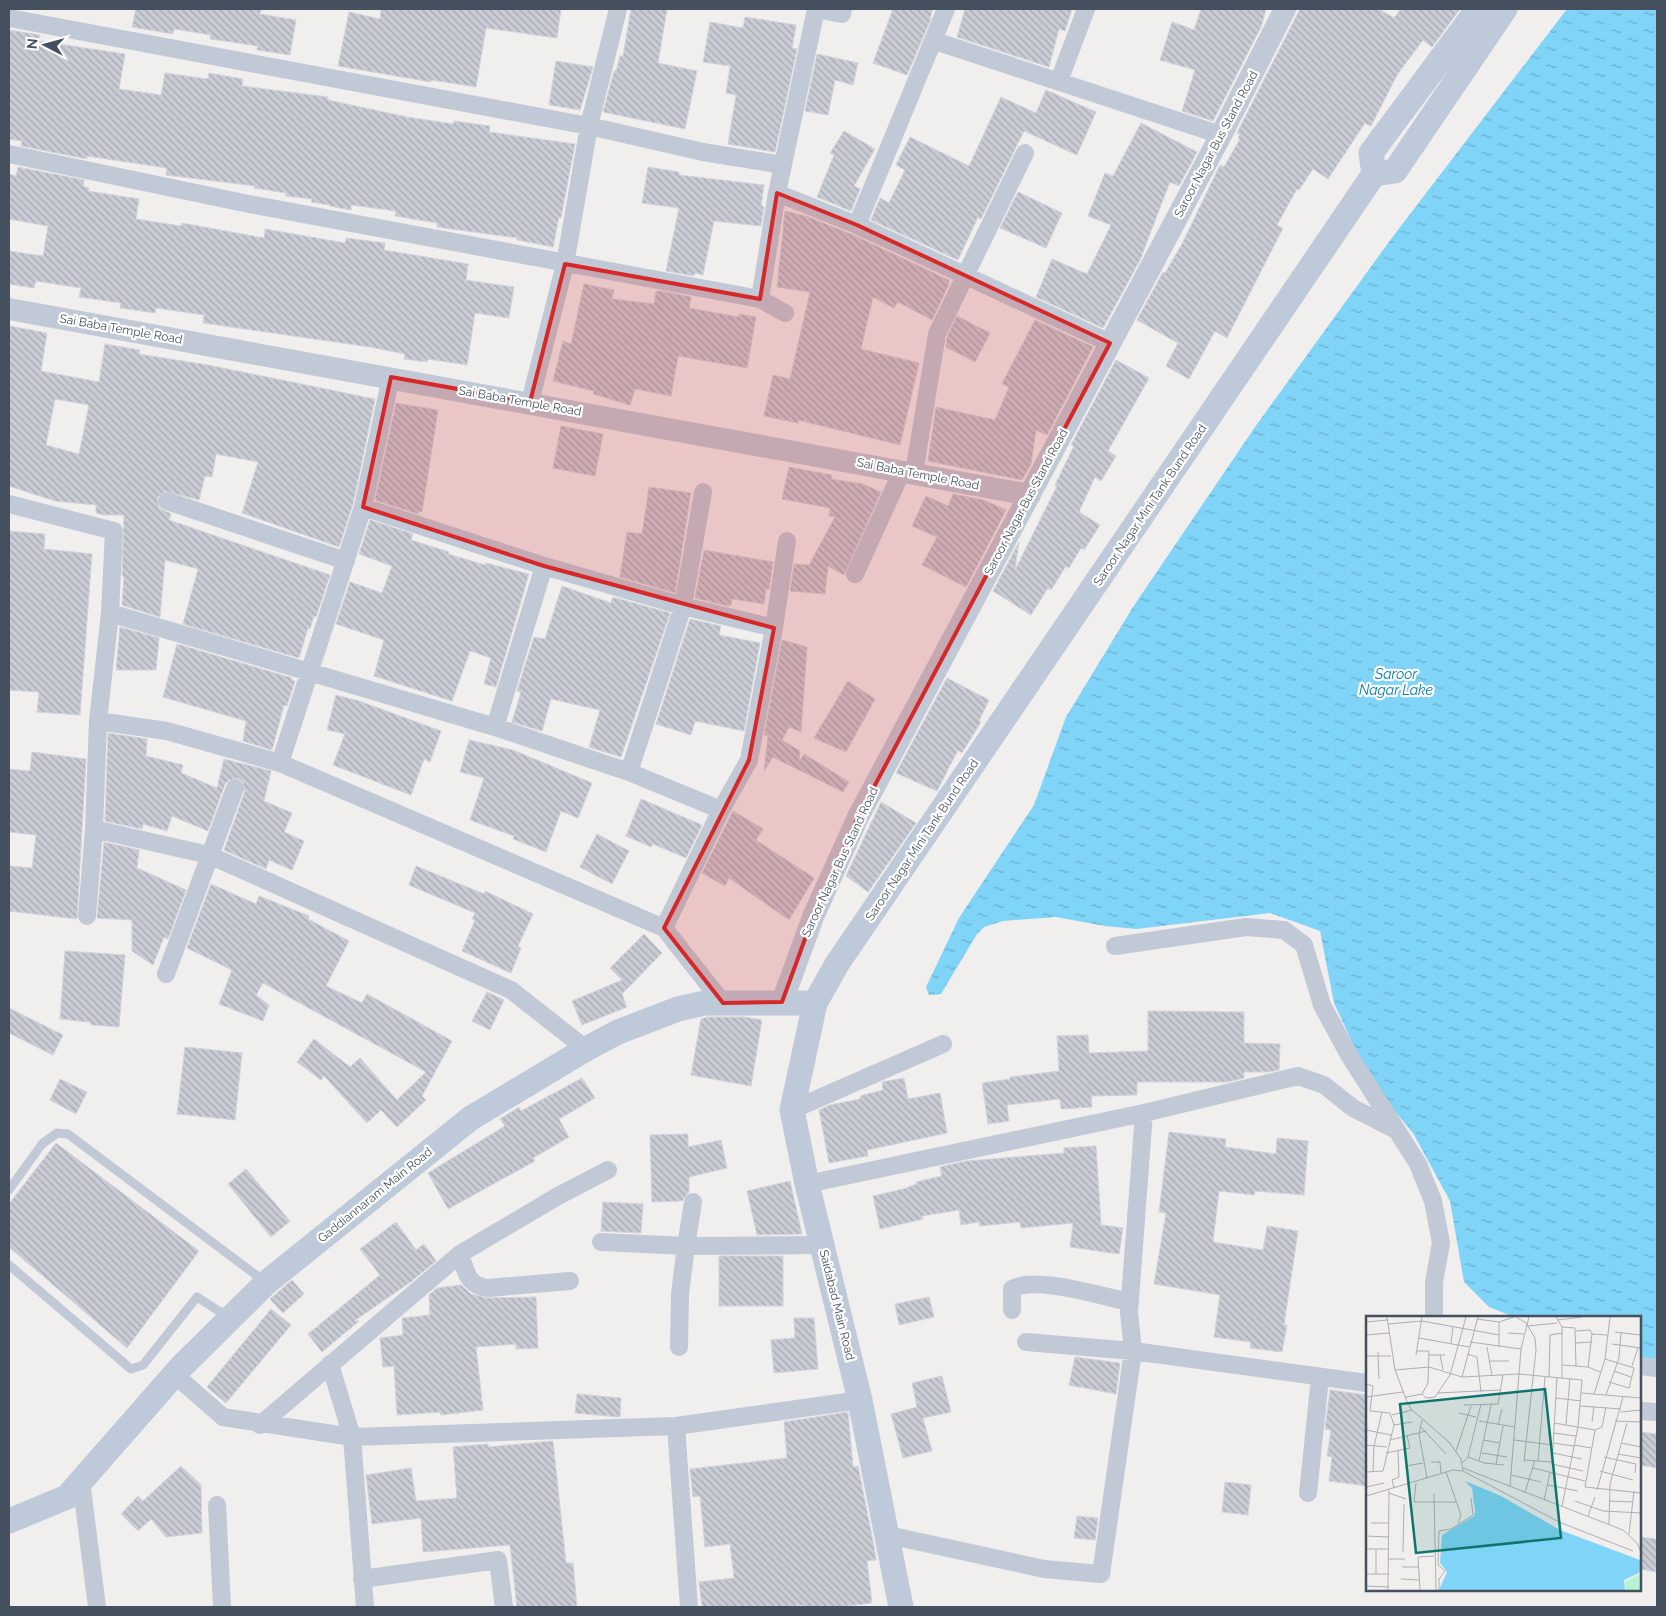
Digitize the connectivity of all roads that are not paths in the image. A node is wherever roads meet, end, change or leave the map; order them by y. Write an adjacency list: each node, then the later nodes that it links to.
1 (618, 9): 11 (street)
2 (843, 9): 15 (street)
3 (946, 9): 9 (street)
4 (1086, 9): 10 (street)
5 (1285, 9): 12 (street, Saroor Nagar Bus Stand Road)
6 (1478, 9): 16 (main road)
7 (1505, 9): 16 (main road)
8 (9, 18): 11 (street)
9 (935, 41): 10 (street); 18 (street)
10 (1059, 81): 12 (street)
11 (590, 126): 15 (street); 19 (street)
12 (1221, 135): 24 (street, Saroor Nagar Bus Stand Road)
13 (1025, 153): 20 (street)
14 (9, 154): 19 (street)
15 (783, 165): 17 (street)
16 (1374, 174): 55 (main road, Saroor Nagar Mini Tank Bund Road)
17 (777, 193): 18 (street); 21 (street)
18 (857, 225): 20 (street)
19 (565, 264): 21 (street); 26 (street)
20 (965, 276): 24 (street); 27 (street)
21 (760, 299): 23 (street)
22 (9, 309): 25 (street, Sai Baba Temple Road)
23 (785, 313)
24 (1110, 343): 29 (street, Saroor Nagar Bus Stand Road)
25 (391, 377): 26 (street, Sai Baba Temple Road); 32 (street)
26 (530, 402): 27 (street, Sai Baba Temple Road)
27 (908, 472): 29 (street, Sai Baba Temple Road); 36 (street)
28 (703, 492): 37 (street)
29 (1030, 495): 53 (street, Saroor Nagar Bus Stand Road)
30 (167, 501): 34 (street)
31 (9, 504): 38 (street)
32 (363, 507): 34 (street); 35 (street)
33 (788, 541): 39 (street)
34 (346, 562): 40 (street)
35 (544, 566): 37 (street); 42 (street)
36 (855, 574)
37 (683, 606): 39 (street); 44 (street)
38 (110, 613): 40 (street); 41 (street)
39 (774, 628): 46 (street)
40 (309, 673): 42 (street); 43 (street)
41 (98, 721): 43 (street); 47 (street)
42 (495, 727): 44 (street)
43 (280, 763): 50 (street)
44 (629, 772): 46 (street)
45 (235, 788): 48 (street)
46 (721, 810): 50 (street)
47 (94, 829): 48 (street); 49 (street)
48 (209, 855): 52 (street); 57 (street)
49 (87, 916)
50 (664, 928): 54 (street)
51 (1115, 946): 60 (street)
52 (166, 974)
53 (782, 1002): 54 (main road, Gaddiannaram Main Road); 55 (main road, Gaddiannaram Main Road)
54 (723, 1003): 57 (main road, Gaddiannaram Main Road)
55 (815, 1003): 58 (main road, Saidabad Main Road)
56 (943, 1044): 58 (street)
57 (586, 1049): 71 (main road, Gaddiannaram Main Road)
58 (792, 1110): 62 (main road, Saidabad Main Road)
59 (1144, 1113): 60 (street); 62 (street); 72 (street)
60 (1396, 1130): 74 (street)
61 (608, 1170): 68 (street)
62 (807, 1184): 66 (main road, Saidabad Main Road)
63 (9, 1190): 71 (lane)
64 (693, 1202): 67 (street)
65 (601, 1242): 67 (street)
66 (822, 1245): 67 (street); 85 (main road, Saidabad Main Road)
67 (686, 1246): 77 (street)
68 (460, 1254): 70 (street); 79 (street)
69 (9, 1265): 75 (lane)
70 (570, 1281)
71 (266, 1282): 75 (main road, Gaddiannaram Main Road)
72 (1130, 1302): 73 (street); 78 (street)
73 (1012, 1310)
74 (1434, 1316)
75 (230, 1319): 82 (main road, Gaddiannaram Main Road)
76 (1026, 1342): 78 (street)
77 (679, 1348)
78 (1133, 1351): 83 (street); 95 (street)
79 (330, 1364): 88 (street); 90 (street)
80 (1641, 1366): 81 (street)
81 (1657, 1368)
82 (175, 1375): 88 (street); 91 (main road, Gaddiannaram Main Road)
83 (1320, 1378): 84 (street); 92 (street)
84 (1366, 1383)
85 (860, 1400): 89 (street); 95 (main road, Saidabad Main Road)
86 (1641, 1411): 87 (street)
87 (1657, 1412)
88 (260, 1425): 90 (street)
89 (676, 1426): 90 (street); 101 (street)
90 (352, 1437): 96 (street)
91 (81, 1481): 94 (main road, Gaddiannaram Main Road); 97 (street)
92 (1308, 1493)
93 (217, 1504): 98 (street)
94 (9, 1521)
95 (888, 1535): 102 (main road, Saidabad Main Road)
96 (362, 1579): 99 (street); 100 (street)
97 (96, 1607)
98 (222, 1607)
99 (365, 1607)
100 (504, 1607)
101 (689, 1607)
102 (899, 1607)

